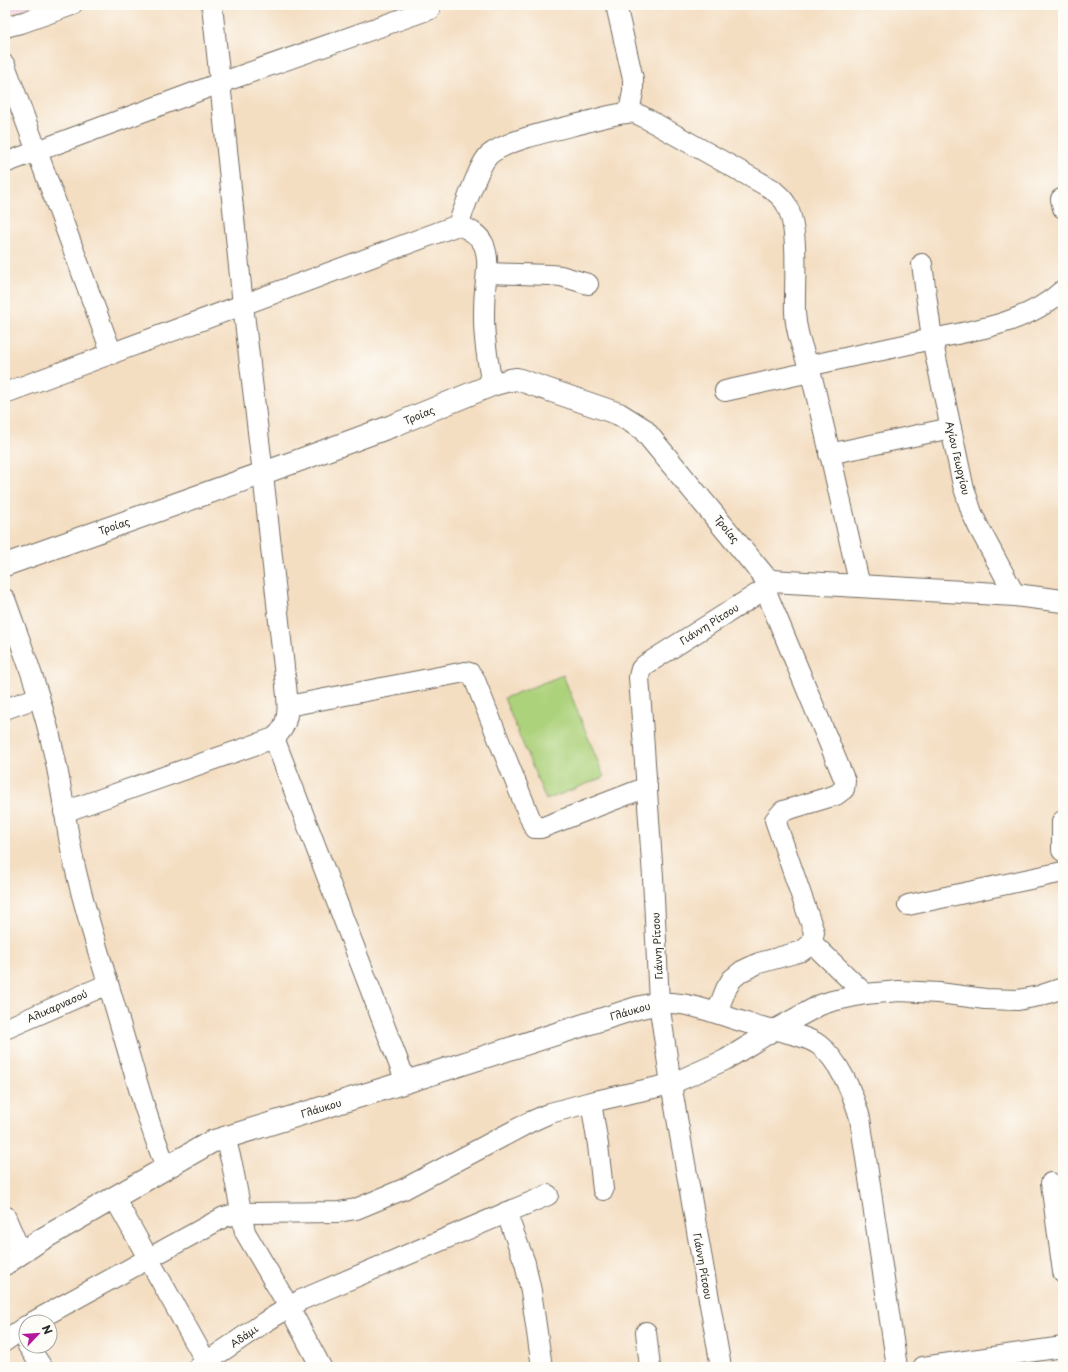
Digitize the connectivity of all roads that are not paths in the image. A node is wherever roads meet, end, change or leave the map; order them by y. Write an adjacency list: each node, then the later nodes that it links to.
1 (72, 5): 5 (street)
2 (212, 5): 7 (street)
3 (616, 5): 8 (street)
4 (433, 6): 7 (street)
5 (5, 27)
6 (5, 65): 9 (street)
7 (220, 83): 9 (street); 16 (street)
8 (629, 112): 11 (street); 19 (street)
9 (36, 151): 10 (street); 18 (street)
10 (5, 163)
11 (458, 225): 13 (street); 16 (street)
12 (922, 264): 17 (street, Αγίου Γεωργίου)
13 (487, 273): 14 (street); 20 (street)
14 (588, 284)
15 (1063, 290): 17 (street)
16 (243, 305): 18 (street); 25 (street)
17 (932, 339): 19 (street); 23 (street, Αγίου Γεωργίου)
18 (112, 354): 22 (street)
19 (809, 369): 21 (street); 24 (street)
20 (492, 385): 25 (street, Τροίας); 27 (street, Τροίας)
21 (725, 391)
22 (5, 393)
23 (951, 428): 24 (street); 29 (street, Αγίου Γεωργίου)
24 (829, 454): 28 (street)
25 (263, 474): 26 (street, Τροίας); 33 (street)
26 (5, 565)
27 (768, 585): 28 (street); 36 (street, Γιάννη Ρίτσου); 42 (street)
28 (860, 586): 29 (street)
29 (1015, 595): 31 (street)
30 (5, 599): 32 (street)
31 (1063, 601)
32 (39, 697): 34 (street); 37 (street)
33 (288, 706): 35 (street); 36 (street)
34 (5, 709)
35 (274, 738): 37 (street); 50 (street)
36 (647, 787): 46 (street, Γιάννη Ρίτσου)
37 (64, 812): 43 (street)
38 (1063, 822): 39 (street)
39 (1063, 850)
40 (1063, 872): 41 (street)
41 (908, 905)
42 (812, 943): 45 (street); 47 (street)
43 (108, 984): 48 (street, Αλικαρνασού); 54 (street)
44 (1063, 988): 45 (street)
45 (865, 994): 49 (street)
46 (659, 1003): 47 (street); 50 (street, Γλάυκου); 51 (street, Γιάννη Ρίτσου)
47 (717, 1012): 49 (street)
48 (5, 1029)
49 (774, 1030): 51 (street); 76 (street)
50 (406, 1082): 53 (street, Γλάυκου)
51 (671, 1084): 52 (street); 75 (street, Γιάννη Ρίτσου)
52 (591, 1102): 56 (street); 60 (street)
53 (225, 1137): 54 (street, Γλάυκου); 60 (street)
54 (166, 1168): 58 (street, Γλάυκου)
55 (1051, 1183): 64 (street)
56 (603, 1190)
57 (548, 1195): 59 (street, Αδάμι)
58 (114, 1197): 62 (street); 63 (street, Γλάυκου)
59 (506, 1212): 65 (street, Αδάμι); 73 (street)
60 (240, 1213): 62 (street); 65 (street)
61 (5, 1216): 63 (street)
62 (149, 1257): 66 (street); 70 (street)
63 (13, 1258)
64 (1063, 1272)
65 (289, 1307): 70 (street, Αδάμι); 72 (street)
66 (57, 1314)
67 (646, 1332): 74 (street)
68 (1063, 1348): 77 (street)
69 (34, 1354): 71 (street)
70 (205, 1365)
71 (42, 1367)
72 (321, 1367)
73 (542, 1367)
74 (650, 1367)
75 (721, 1367)
76 (897, 1367)
77 (923, 1367)

